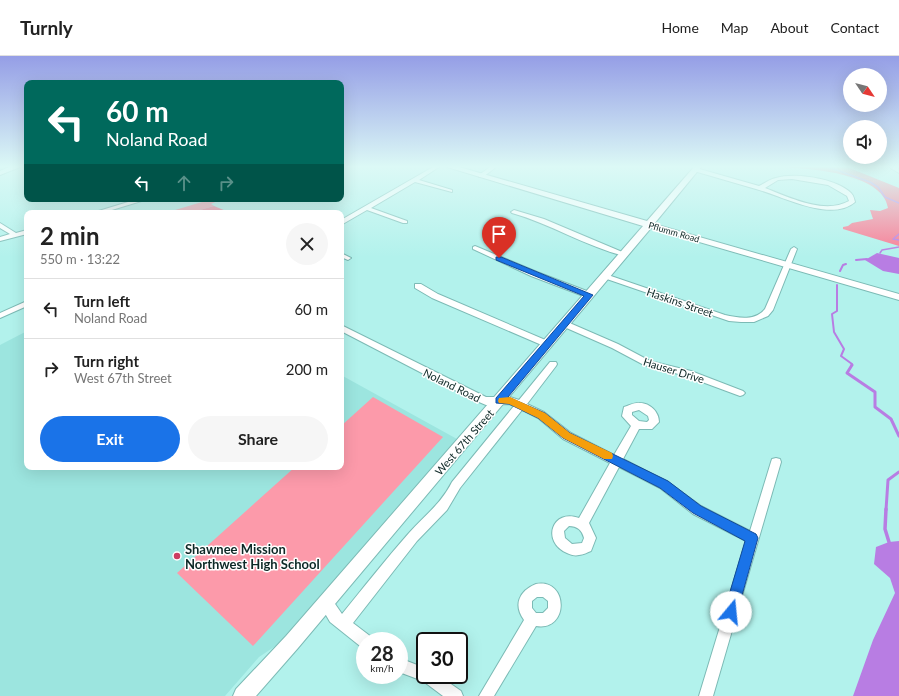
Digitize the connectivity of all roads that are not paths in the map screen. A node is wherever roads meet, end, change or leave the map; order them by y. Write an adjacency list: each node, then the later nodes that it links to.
1 (385, 197): 7 (street)
2 (553, 197): 13 (street, Pflumm Road)
3 (673, 197): 13 (street, West 67th Street)
4 (789, 197): 5 (street)
5 (851, 197)
6 (135, 202): 8 (street)
7 (366, 208): 10 (street); 11 (street)
8 (107, 210)
9 (514, 212): 19 (street)
10 (344, 220)
11 (405, 222)
12 (0, 225): 15 (street)
13 (649, 225): 19 (street, West 67th Street); 20 (street, Pflumm Road)
14 (24, 233): 15 (street)
15 (15, 235): 16 (street)
16 (0, 239)
17 (474, 248): 23 (street)
18 (794, 249): 20 (street)
19 (624, 254): 21 (street, West 67th Street)
20 (788, 265): 21 (street, Haskins Street); 24 (street, Pflumm Road)
21 (605, 277): 23 (street, West 67th Street)
22 (418, 286): 29 (street)
23 (589, 295): 27 (street, West 67th Street)
24 (899, 297)
25 (24, 304): 26 (street)
26 (0, 316)
27 (565, 324): 29 (street, West 67th Street); 31 (street, Hauser Drive)
28 (344, 330): 32 (street, Noland Road)
29 (548, 344): 32 (street, West 67th Street)
30 (552, 364): 33 (street, West 67th Street)
31 (740, 393)
32 (499, 401): 33 (street, Noland Road); 39 (street, West 67th Street)
33 (520, 405): 35 (street, Noland Road); 41 (street, West 67th Street)
34 (636, 426): 35 (street)
35 (616, 460): 37 (street); 38 (street, Noland Road)
36 (776, 462): 38 (street)
37 (582, 524)
38 (752, 538): 47 (street)
39 (326, 603): 41 (street); 44 (street, West 67th Street)
40 (533, 618): 46 (street)
41 (343, 624): 42 (street)
42 (356, 635)
43 (439, 684): 45 (street)
44 (243, 696)
45 (456, 696)
46 (486, 696)
47 (706, 696)

